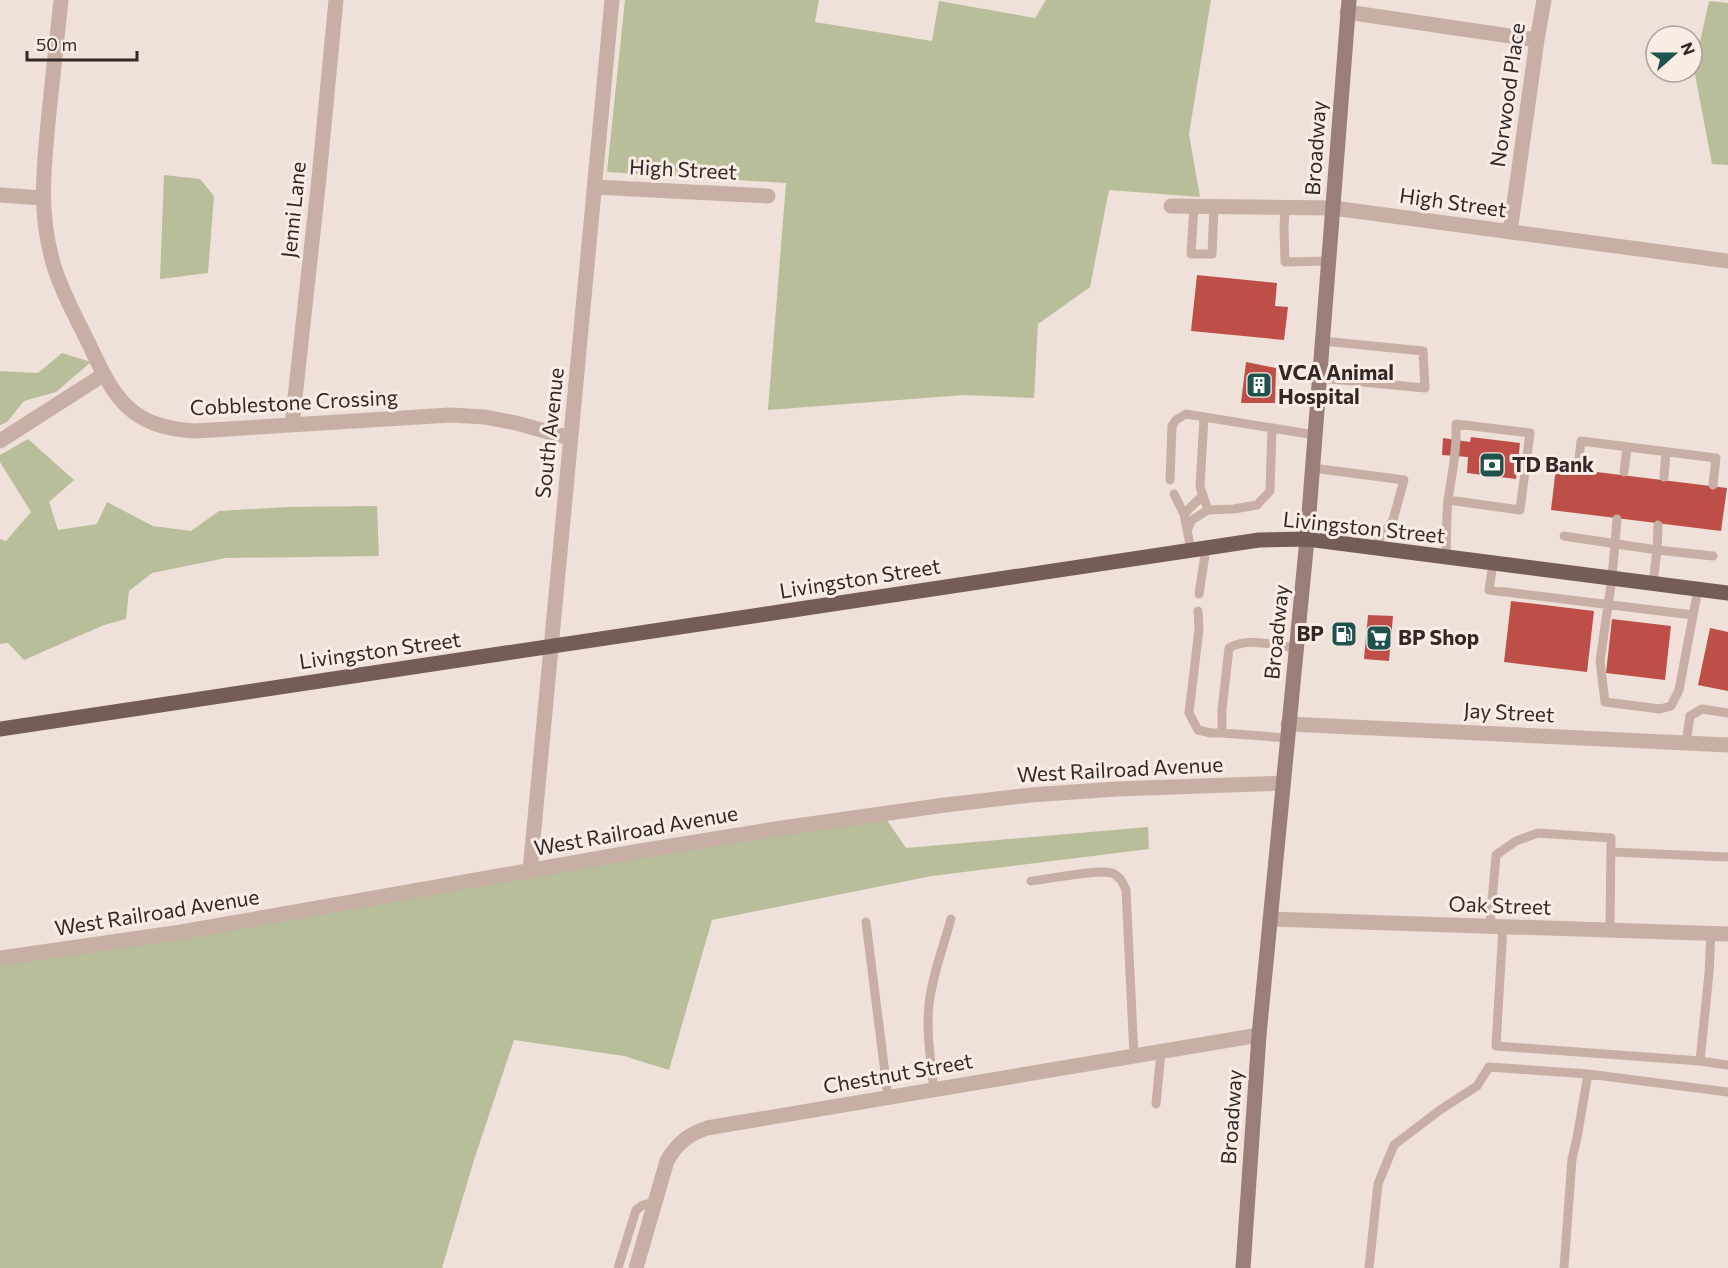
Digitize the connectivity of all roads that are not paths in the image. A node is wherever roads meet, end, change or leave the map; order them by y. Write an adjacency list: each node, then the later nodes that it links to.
1 (61, 0): 10 (street, Cobblestone Crossing)
2 (336, 0): 23 (street, Jenni Lane)
3 (612, 0): 7 (street, South Avenue)
4 (1544, 0): 6 (street, Norwood Place)
5 (1348, 6): 6 (street); 15 (street, Broadway)
6 (1537, 40): 16 (street, Norwood Place)
7 (596, 187): 9 (street, High Street); 26 (street, South Avenue)
8 (0, 195): 10 (street)
9 (768, 196)
10 (42, 198): 20 (street, Cobblestone Crossing)
11 (1171, 206): 12 (street, High Street)
12 (1194, 206): 13 (street, High Street); 13 (lane)
13 (1214, 206): 14 (street, High Street)
14 (1285, 207): 15 (street, High Street); 17 (lane)
15 (1333, 208): 16 (street, High Street); 17 (street, Broadway)
16 (1510, 232): 18 (street, High Street)
17 (1328, 261): 19 (street, Broadway)
18 (1728, 261)
19 (1322, 341): 21 (street, Broadway); 21 (lane)
20 (103, 375): 23 (street, Cobblestone Crossing); 27 (street)
21 (1320, 378): 25 (street, Broadway)
22 (1204, 417): 24 (lane); 34 (lane); 37 (lane)
23 (292, 425): 26 (street, Cobblestone Crossing)
24 (1272, 428): 25 (lane); 39 (lane)
25 (1315, 435): 31 (street, Broadway)
26 (570, 438): 61 (street, South Avenue)
27 (0, 441)
28 (1627, 447): 29 (lane); 30 (lane); 32 (lane)
29 (1666, 452): 33 (lane); 35 (lane)
30 (1578, 467)
31 (1313, 468): 45 (street, Broadway); 47 (lane)
32 (1624, 472)
33 (1664, 477)
34 (1170, 480)
35 (1713, 485)
36 (1174, 494): 40 (lane)
37 (1203, 495): 39 (lane); 40 (lane)
38 (1448, 500): 38 (lane); 51 (lane)
39 (1208, 510): 43 (lane)
40 (1184, 514): 43 (lane)
41 (1617, 519): 46 (lane)
42 (1658, 525): 49 (lane)
43 (1187, 530): 48 (lane)
44 (1564, 536): 46 (lane)
45 (1307, 539): 47 (main road, Livingston Street); 48 (main road, Livingston Street); 62 (street, Broadway)
46 (1615, 544): 49 (lane); 53 (lane)
47 (1374, 547): 51 (main road, Livingston Street)
48 (1198, 549): 57 (lane); 61 (main road, Livingston Street)
49 (1657, 550): 50 (lane); 54 (lane)
50 (1713, 556)
51 (1446, 557): 52 (main road, Livingston Street)
52 (1493, 563): 53 (main road, Livingston Street); 58 (lane)
53 (1612, 578): 54 (main road, Livingston Street); 58 (lane)
54 (1653, 583): 55 (main road, Livingston Street)
55 (1698, 589): 56 (main road, Livingston Street); 60 (lane)
56 (1728, 593)
57 (1199, 594)
58 (1608, 604): 60 (lane); 60 (lane)
59 (1198, 611): 66 (lane)
60 (1693, 615)
61 (551, 647): 64 (main road, Livingston Street); 72 (street, South Avenue)
62 (1296, 648): 65 (street, Broadway); 66 (lane)
63 (1728, 713): 67 (lane)
64 (0, 729)
65 (1288, 731): 66 (lane); 67 (street, Jay Street); 69 (street, Broadway)
66 (1222, 733)
67 (1686, 743): 68 (street, Jay Street)
68 (1728, 745)
69 (1283, 783): 72 (street, West Railroad Avenue); 75 (street, Broadway)
70 (1611, 852): 71 (lane); 77 (lane); 78 (lane)
71 (1728, 857)
72 (530, 871): 81 (street, West Railroad Avenue)
73 (1031, 881): 84 (lane)
74 (951, 919): 88 (lane)
75 (1270, 919): 77 (street, Oak Street); 82 (street, Broadway)
76 (866, 922): 90 (lane)
77 (1497, 926): 78 (street, Oak Street); 85 (lane)
78 (1610, 930): 79 (street, Oak Street)
79 (1711, 933): 80 (street, Oak Street); 85 (lane)
80 (1728, 934)
81 (0, 958)
82 (1259, 1035): 83 (street, Chestnut Street); 95 (street, Broadway)
83 (1161, 1052): 84 (street, Chestnut Street); 91 (lane)
84 (1134, 1056): 88 (street, Chestnut Street)
85 (1700, 1061): 86 (lane)
86 (1728, 1065)
87 (1588, 1074): 89 (lane); 96 (lane); 97 (lane)
88 (934, 1090): 90 (street, Chestnut Street)
89 (1728, 1092)
90 (888, 1097): 92 (street, Chestnut Street)
91 (1156, 1104)
92 (655, 1202): 93 (lane); 94 (street, Chestnut Street)
93 (618, 1268)
94 (636, 1268)
95 (1243, 1268)
96 (1369, 1268)
97 (1564, 1268)

